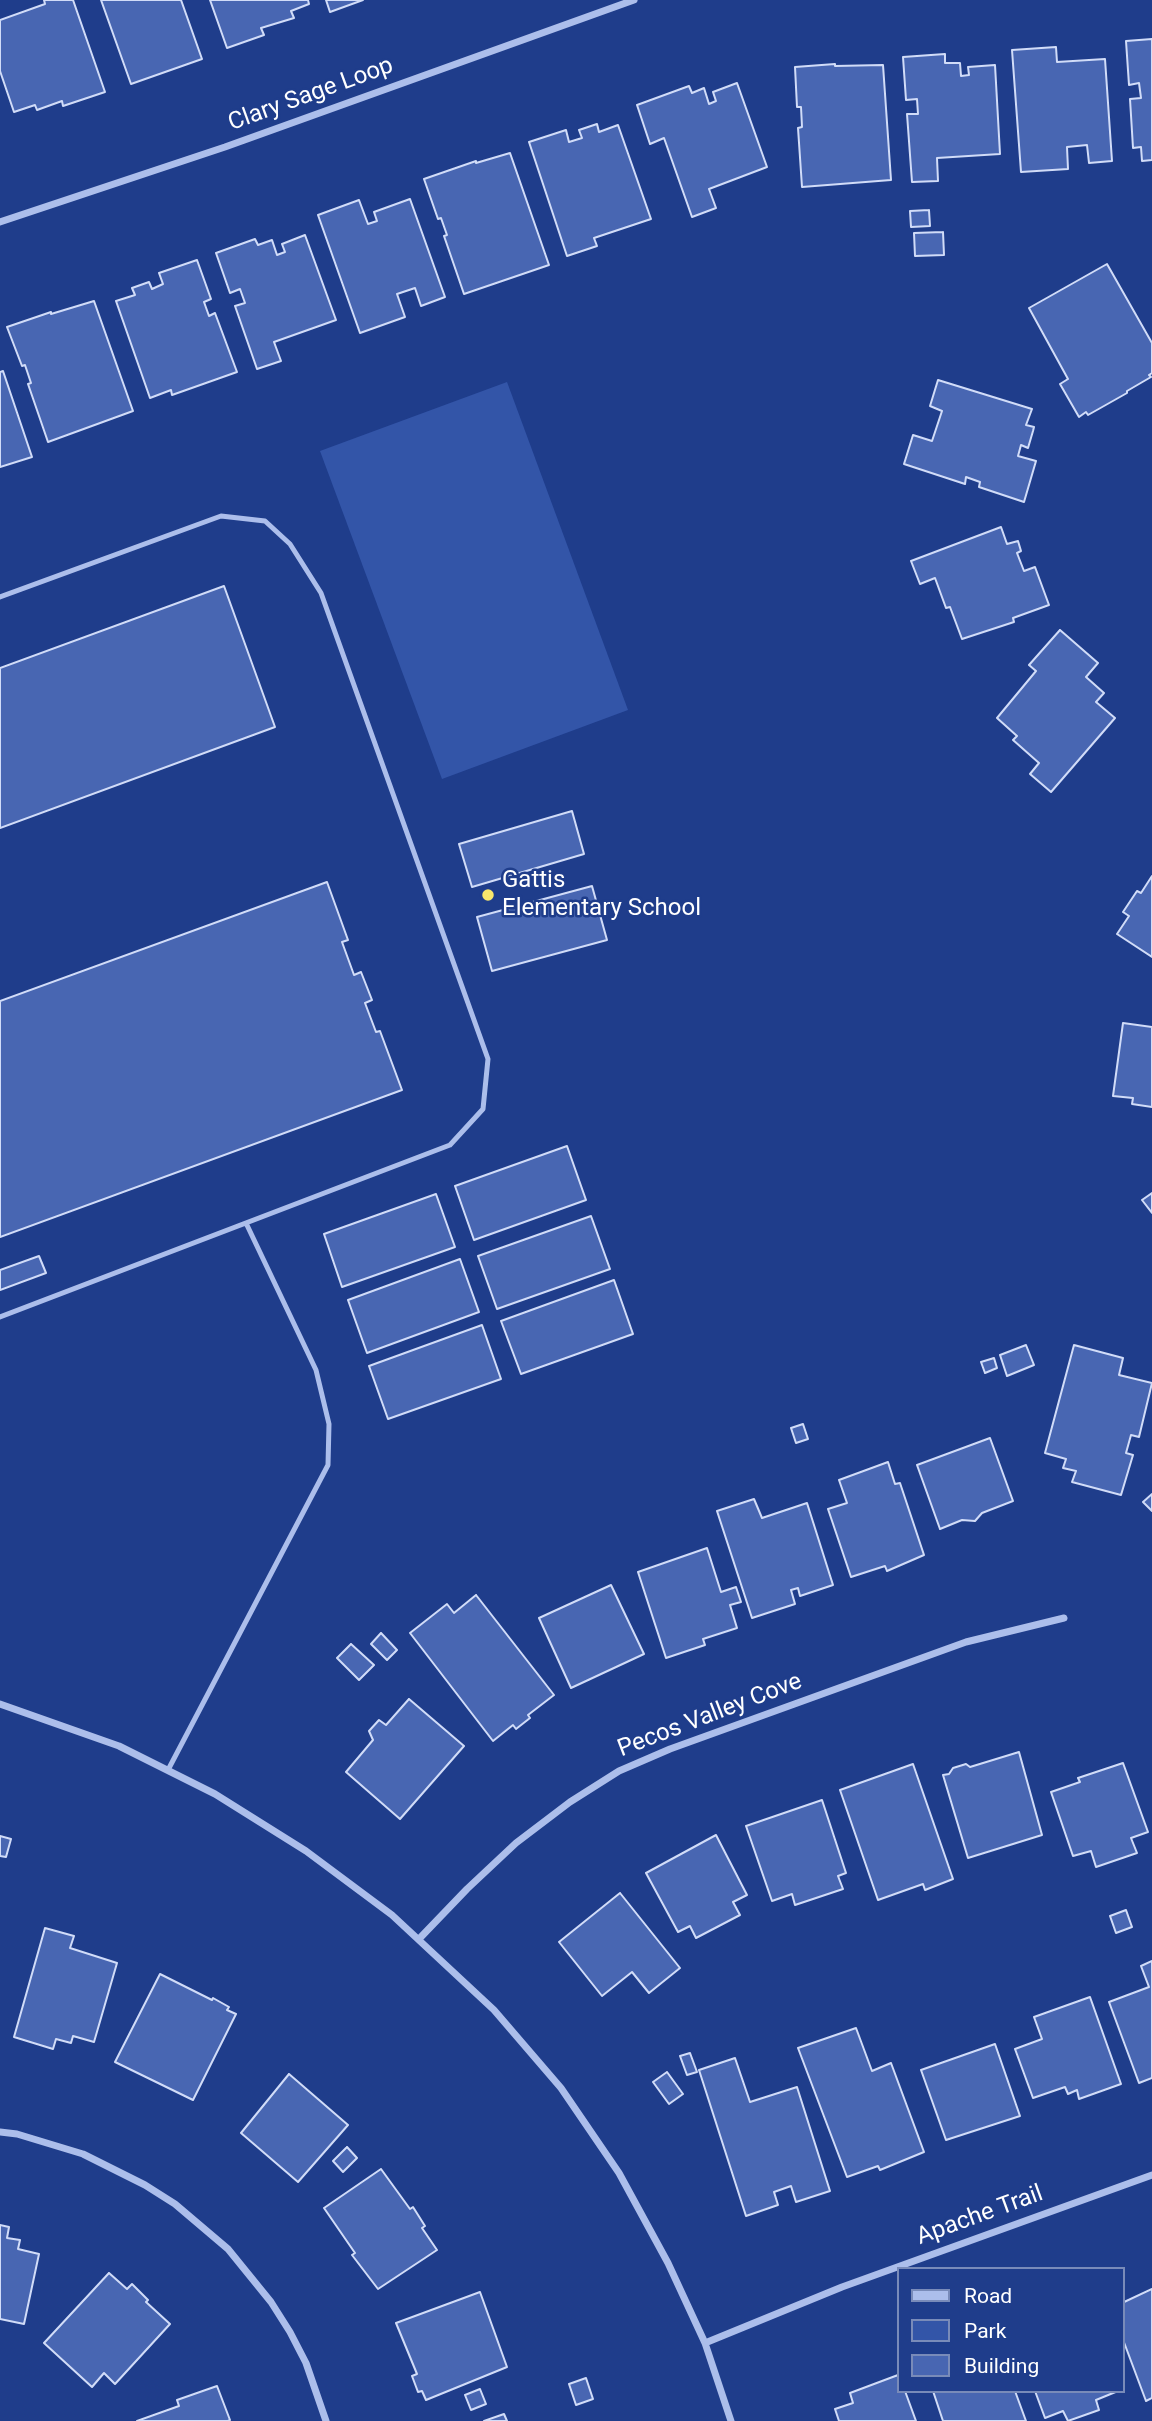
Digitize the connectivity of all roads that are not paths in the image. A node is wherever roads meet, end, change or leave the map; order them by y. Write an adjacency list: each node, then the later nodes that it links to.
1 (634, 0): 2 (street, Clary Sage Loop)
2 (0, 222)
3 (0, 597): 4 (lane)
4 (246, 1223): 5 (lane); 8 (lane)
5 (0, 1317)
6 (1064, 1618): 9 (street, Pecos Valley Cove)
7 (0, 1704): 8 (street)
8 (168, 1770): 9 (street)
9 (419, 1939): 14 (street)
10 (0, 2132): 15 (street)
11 (1152, 2175): 13 (street, Apache Trail)
12 (897, 2267): 14 (street, Apache Trail)
13 (897, 2267)
14 (705, 2343): 16 (street)
15 (326, 2421)
16 (731, 2421)

